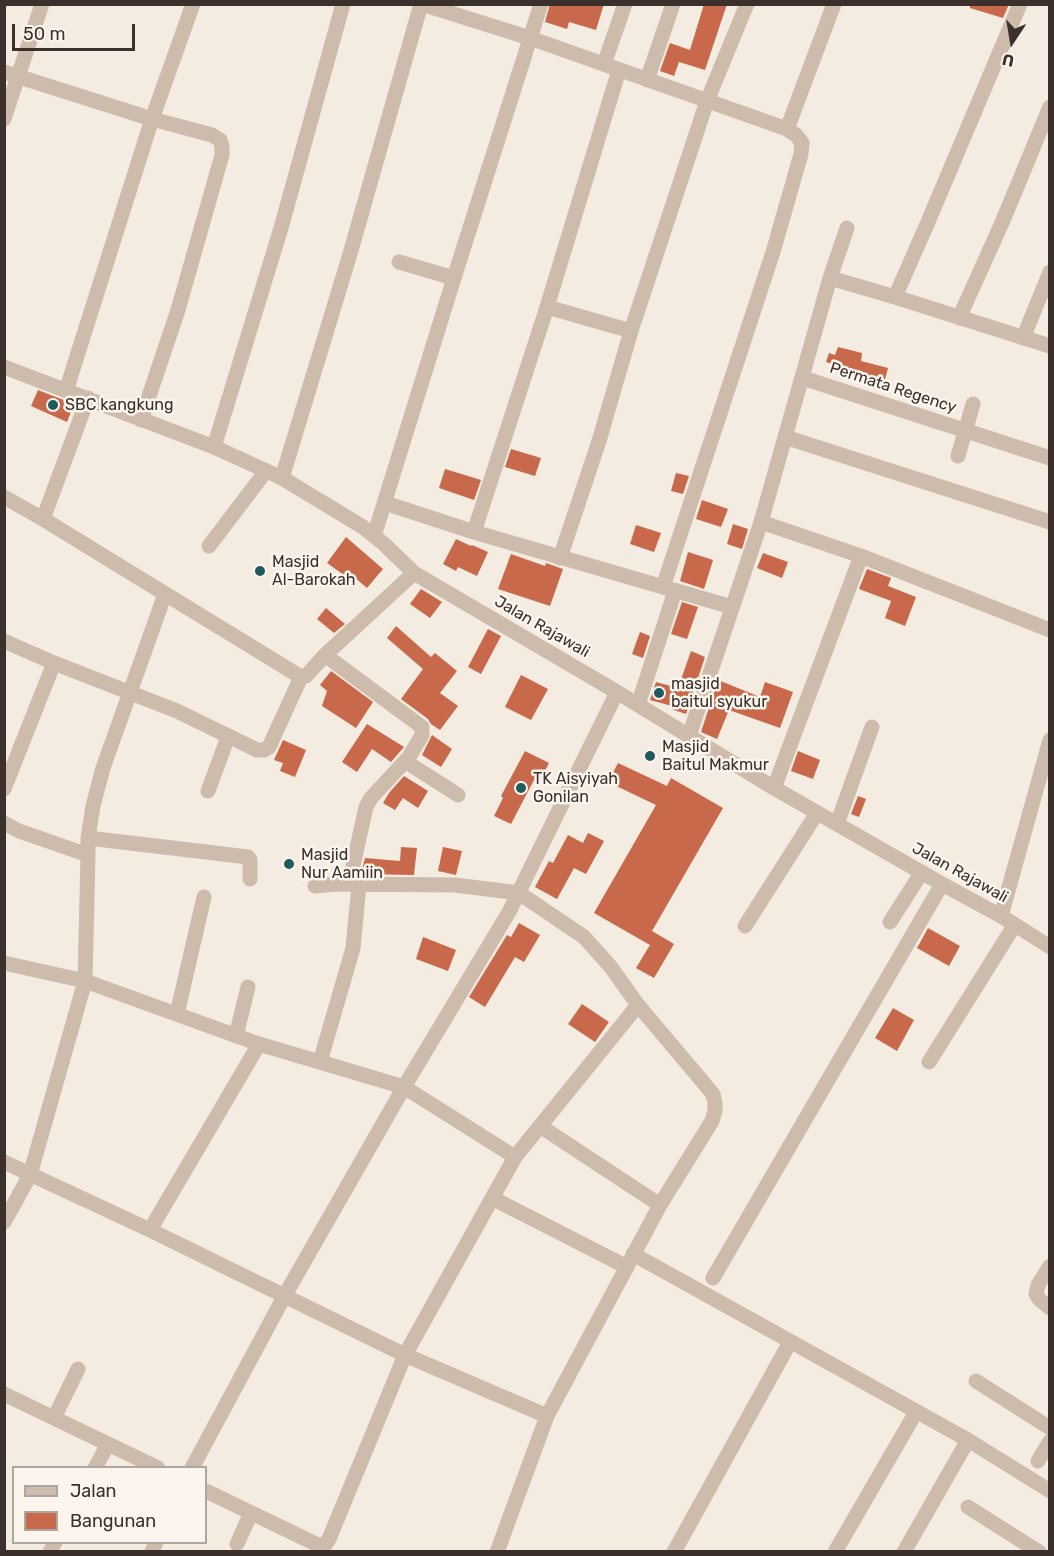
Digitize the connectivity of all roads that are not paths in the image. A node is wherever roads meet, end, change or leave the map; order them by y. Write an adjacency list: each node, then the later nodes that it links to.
1 (42, 4): 14 (street)
2 (194, 4): 19 (street)
3 (343, 4): 40 (street)
4 (421, 4): 11 (street); 44 (street)
5 (541, 4): 11 (street)
6 (625, 4): 12 (street)
7 (673, 4): 15 (street)
8 (747, 4): 16 (street)
9 (834, 4): 20 (street)
10 (1020, 4): 26 (street)
11 (530, 38): 12 (street); 24 (street)
12 (604, 64): 13 (street)
13 (619, 70): 15 (street); 27 (street)
14 (11, 74): 18 (street); 19 (street)
15 (647, 80): 16 (street)
16 (707, 101): 20 (street); 29 (street)
17 (1050, 106): 28 (street)
18 (4, 119)
19 (152, 119): 34 (street); 37 (street)
20 (787, 129): 56 (street)
21 (847, 228): 25 (street)
22 (399, 262): 24 (street)
23 (1050, 272): 30 (street)
24 (454, 278): 46 (street)
25 (830, 279): 26 (street); 39 (street)
26 (895, 297): 28 (street)
27 (547, 307): 29 (street); 50 (street)
28 (959, 318): 30 (street)
29 (631, 331): 54 (street)
30 (1023, 338): 31 (street)
31 (1050, 346)
32 (4, 367): 34 (street, Jalan Rajawali)
33 (810, 380): 38 (street, Permata Regency)
34 (66, 391): 35 (street, Jalan Rajawali)
35 (88, 398): 37 (street, Jalan Rajawali); 47 (street)
36 (973, 404): 38 (street, Permata Regency)
37 (141, 420): 40 (street, Jalan Rajawali)
38 (965, 430): 41 (street, Permata Regency); 42 (street, Permata Regency)
39 (785, 437): 48 (street); 49 (street)
40 (214, 447): 43 (street, Jalan Rajawali)
41 (958, 456)
42 (1050, 458)
43 (266, 471): 44 (street, Jalan Rajawali); 52 (street)
44 (282, 478): 51 (street, Jalan Rajawali)
45 (4, 496): 47 (street)
46 (385, 503): 50 (street); 51 (street)
47 (43, 519): 57 (street)
48 (761, 522): 53 (street); 58 (street)
49 (1050, 522)
50 (474, 532): 54 (street)
51 (374, 536): 55 (street, Jalan Rajawali)
52 (209, 546)
53 (861, 556): 59 (street); 72 (street)
54 (560, 558): 56 (street)
55 (414, 573): 61 (street); 65 (street, Jalan Rajawali)
56 (669, 589): 58 (street); 66 (street)
57 (165, 594): 63 (street); 64 (street)
58 (732, 607): 68 (street)
59 (1050, 630)
60 (4, 642): 62 (street)
61 (325, 655): 63 (street); 71 (street)
62 (54, 663): 64 (street); 73 (street)
63 (301, 677): 69 (street)
64 (129, 692): 69 (street); 79 (street)
65 (617, 692): 66 (street, Jalan Rajawali); 86 (street)
66 (638, 705): 68 (street, Jalan Rajawali)
67 (872, 727): 78 (street)
68 (689, 736): 72 (street, Jalan Rajawali)
69 (228, 737): 74 (street)
70 (1050, 740): 88 (street)
71 (409, 757): 75 (street); 83 (street)
72 (774, 788): 76 (street, Jalan Rajawali)
73 (4, 789)
74 (208, 791)
75 (458, 795)
76 (817, 813): 78 (street, Jalan Rajawali); 90 (street)
77 (4, 824): 80 (street)
78 (837, 824): 81 (street, Jalan Rajawali)
79 (88, 838): 80 (street); 82 (street)
80 (88, 855): 94 (street)
81 (922, 873): 84 (street, Jalan Rajawali); 89 (street)
82 (250, 879)
83 (354, 884): 85 (street); 86 (street); 100 (street)
84 (942, 884): 88 (street, Jalan Rajawali); 113 (street)
85 (315, 886)
86 (519, 893): 96 (street); 102 (street)
87 (204, 897): 97 (street)
88 (1001, 916): 91 (street, Jalan Rajawali)
89 (890, 922)
90 (745, 926)
91 (1014, 926): 92 (street, Jalan Rajawali); 101 (street)
92 (1050, 947)
93 (4, 963): 94 (street)
94 (85, 981): 97 (street); 106 (street)
95 (248, 987): 98 (street)
96 (638, 1005): 103 (street); 108 (street)
97 (177, 1014): 98 (street)
98 (236, 1036): 99 (street)
99 (259, 1044): 100 (street); 110 (street)
100 (320, 1062): 102 (street)
101 (929, 1062)
102 (404, 1087): 104 (street); 114 (street)
103 (540, 1126): 104 (street); 108 (street)
104 (515, 1157): 107 (street)
105 (4, 1162): 106 (street)
106 (30, 1175): 109 (street); 110 (street)
107 (492, 1198): 111 (street); 117 (street)
108 (660, 1205): 111 (street)
109 (4, 1222)
110 (150, 1230): 114 (street)
111 (630, 1261): 116 (street); 122 (street)
112 (1050, 1266): 115 (street)
113 (713, 1278)
114 (285, 1295): 117 (street); 131 (street)
115 (1050, 1308)
116 (790, 1342): 121 (street); 138 (street)
117 (405, 1355): 122 (street); 135 (street)
118 (78, 1369): 123 (street)
119 (976, 1381): 124 (street)
120 (4, 1394): 123 (street)
121 (916, 1412): 125 (street); 139 (street)
122 (547, 1416): 137 (street)
123 (54, 1418): 127 (street)
124 (1050, 1428)
125 (968, 1440): 133 (street); 140 (street)
126 (1050, 1442): 128 (street)
127 (108, 1444): 129 (street); 130 (street)
128 (1038, 1461)
129 (96, 1466)
130 (156, 1466)
131 (193, 1466)
132 (207, 1491): 135 (street)
133 (1050, 1491)
134 (968, 1507): 141 (street)
135 (251, 1513): 136 (street)
136 (237, 1544)
137 (497, 1551)
138 (674, 1551)
139 (835, 1551)
140 (904, 1551)
141 (1039, 1551)

